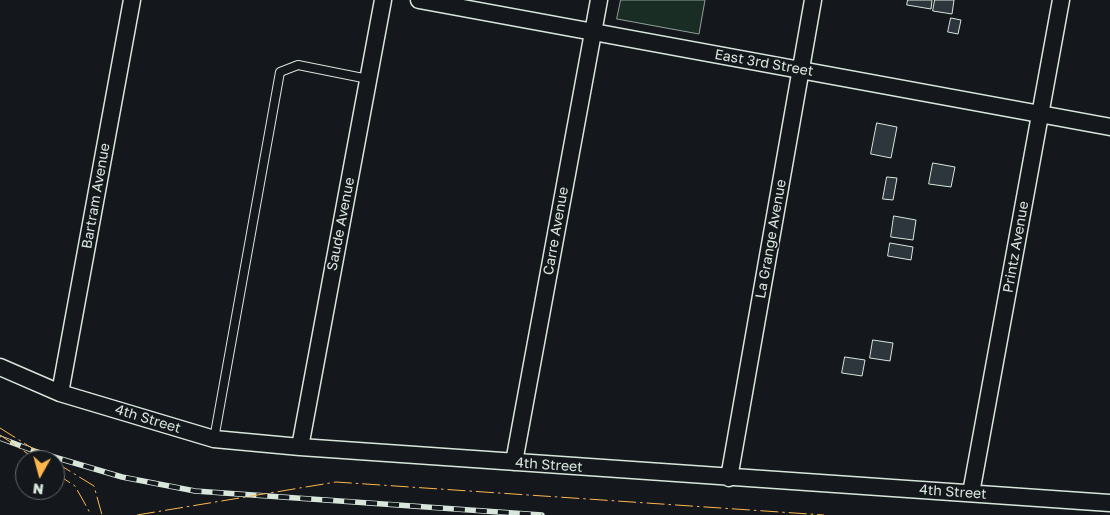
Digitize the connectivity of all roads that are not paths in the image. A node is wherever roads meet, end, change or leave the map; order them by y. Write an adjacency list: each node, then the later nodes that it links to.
1 (132, 0): 13 (street, Bartram Avenue)
2 (383, 0): 9 (street, Saude Avenue)
3 (418, 0): 7 (street, East 3rd Street)
4 (599, 0): 7 (street, Carre Avenue)
5 (813, 0): 8 (street, La Grange Avenue)
6 (1061, 0): 10 (street, Printz Avenue)
7 (593, 32): 8 (street, East 3rd Street); 16 (street, Carre Avenue)
8 (801, 70): 10 (street, East 3rd Street); 17 (street, La Grange Avenue)
9 (368, 79): 14 (lane); 15 (street, Saude Avenue)
10 (1040, 114): 11 (street, East 3rd Street); 18 (street, Printz Avenue)
11 (1110, 127)
12 (0, 367): 13 (street, 4th Street)
13 (60, 393): 14 (street, 4th Street)
14 (214, 439): 15 (street, 4th Street)
15 (300, 447): 16 (street, 4th Street)
16 (514, 462): 17 (street, 4th Street)
17 (729, 478): 18 (street, 4th Street)
18 (971, 493): 19 (street, 4th Street)
19 (1110, 503)

